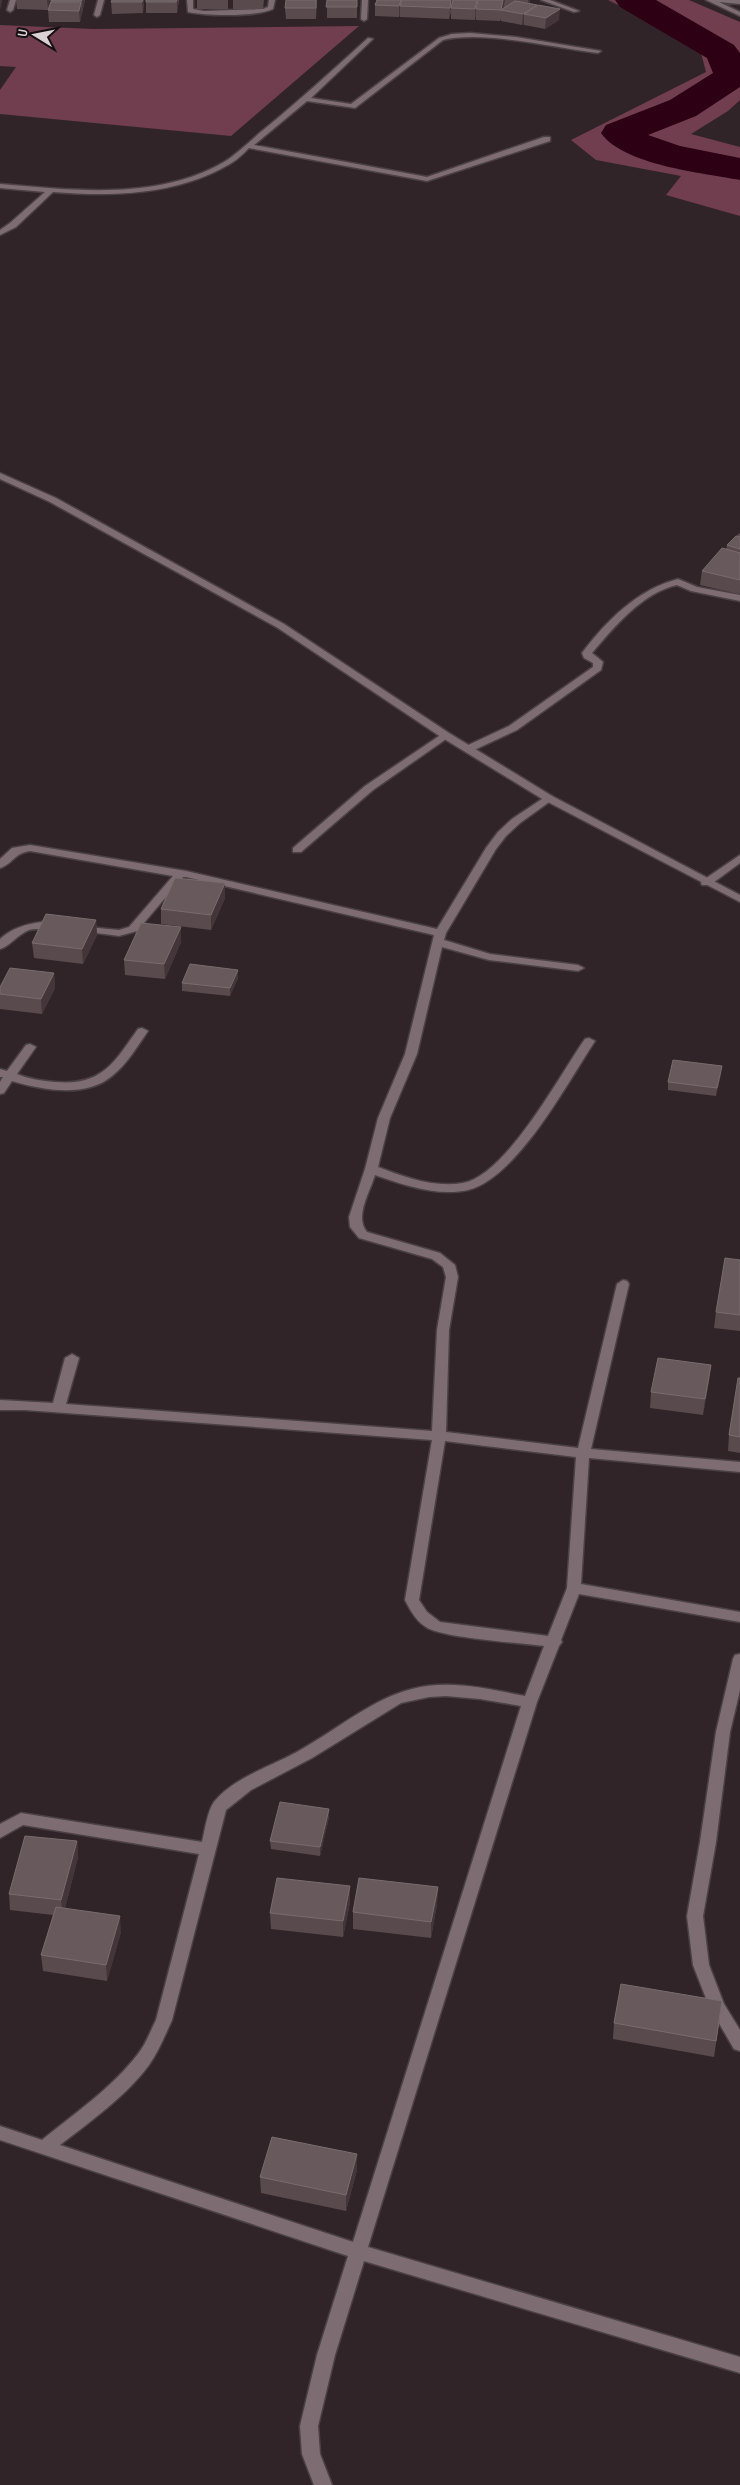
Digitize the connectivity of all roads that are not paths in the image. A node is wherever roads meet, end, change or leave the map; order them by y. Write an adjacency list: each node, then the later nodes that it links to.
1 (13, 0): 10 (street)
2 (101, 0): 13 (street)
3 (190, 0): 4 (street)
4 (272, 0)
5 (365, 0): 14 (street)
6 (544, 0): 11 (street)
7 (709, 0): 12 (street)
8 (718, 0): 9 (street)
9 (740, 2)
10 (10, 10)
11 (576, 11)
12 (740, 14)
13 (98, 15)
14 (364, 19)
15 (370, 39): 17 (street)
16 (598, 51): 17 (street)
17 (306, 99): 19 (street)
18 (546, 139): 19 (street)
19 (248, 146): 21 (street)
20 (0, 186): 21 (street)
21 (51, 190): 22 (street)
22 (0, 233)
23 (0, 476): 25 (street)
24 (740, 598): 26 (street)
25 (445, 735): 26 (street); 28 (street)
26 (468, 749): 27 (street)
27 (548, 798): 32 (street); 34 (street)
28 (297, 850)
29 (740, 858): 32 (street)
30 (0, 865): 31 (street)
31 (180, 874): 34 (street); 35 (street)
32 (706, 883): 33 (street)
33 (740, 899)
34 (438, 938): 36 (street); 42 (street)
35 (0, 946)
36 (578, 968)
37 (142, 1031): 40 (street)
38 (590, 1041): 42 (street)
39 (30, 1047): 40 (street)
40 (5, 1074): 41 (street)
41 (0, 1090)
42 (371, 1169): 47 (street)
43 (623, 1284): 48 (street)
44 (72, 1358): 46 (street)
45 (0, 1405): 46 (street)
46 (58, 1409): 47 (street)
47 (439, 1436): 48 (street); 52 (street)
48 (583, 1454): 49 (street); 50 (street)
49 (740, 1467)
50 (574, 1588): 51 (street); 52 (street)
51 (740, 1617)
52 (555, 1642): 54 (street)
53 (740, 1658): 57 (street)
54 (530, 1702): 56 (street); 60 (street)
55 (0, 1832): 56 (street)
56 (207, 1849): 59 (street)
57 (740, 2044)
58 (0, 2133): 59 (street)
59 (44, 2148): 60 (street)
60 (357, 2251): 61 (street); 62 (street)
61 (740, 2365)
62 (323, 2485)

